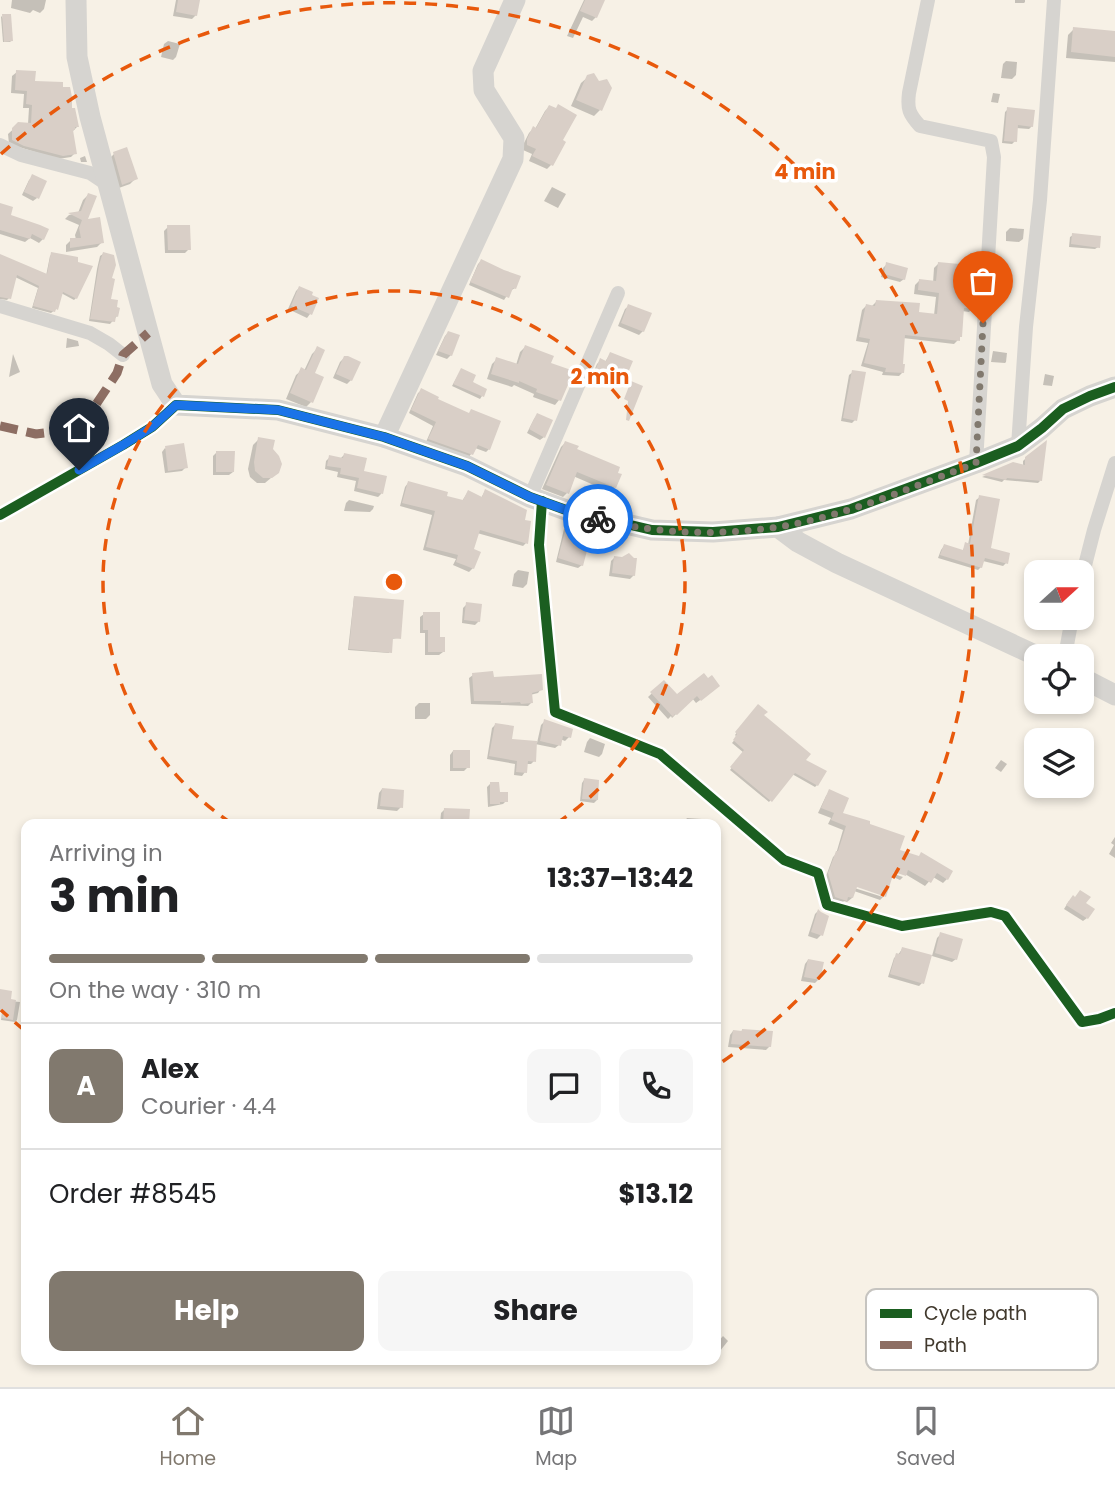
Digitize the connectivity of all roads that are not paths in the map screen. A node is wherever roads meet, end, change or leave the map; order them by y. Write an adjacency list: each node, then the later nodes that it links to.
1 (76, 0): 6 (street)
2 (515, 0): 12 (street)
3 (928, 0): 14 (street)
4 (1054, 0): 13 (street)
5 (0, 145): 6 (street)
6 (108, 185): 11 (street)
7 (618, 293): 16 (street)
8 (0, 306): 9 (street)
9 (123, 355)
10 (1115, 387): 13 (street)
11 (176, 405): 12 (street); 17 (street)
12 (384, 437): 16 (street)
13 (1018, 446): 14 (street)
14 (976, 463): 18 (street)
15 (1115, 463): 19 (street)
16 (536, 499): 18 (street); 23 (street)
17 (0, 515)
18 (778, 527): 20 (street)
19 (1086, 560)
20 (1024, 650)
21 (1094, 684): 22 (street)
22 (1115, 695)
23 (1115, 1013)

